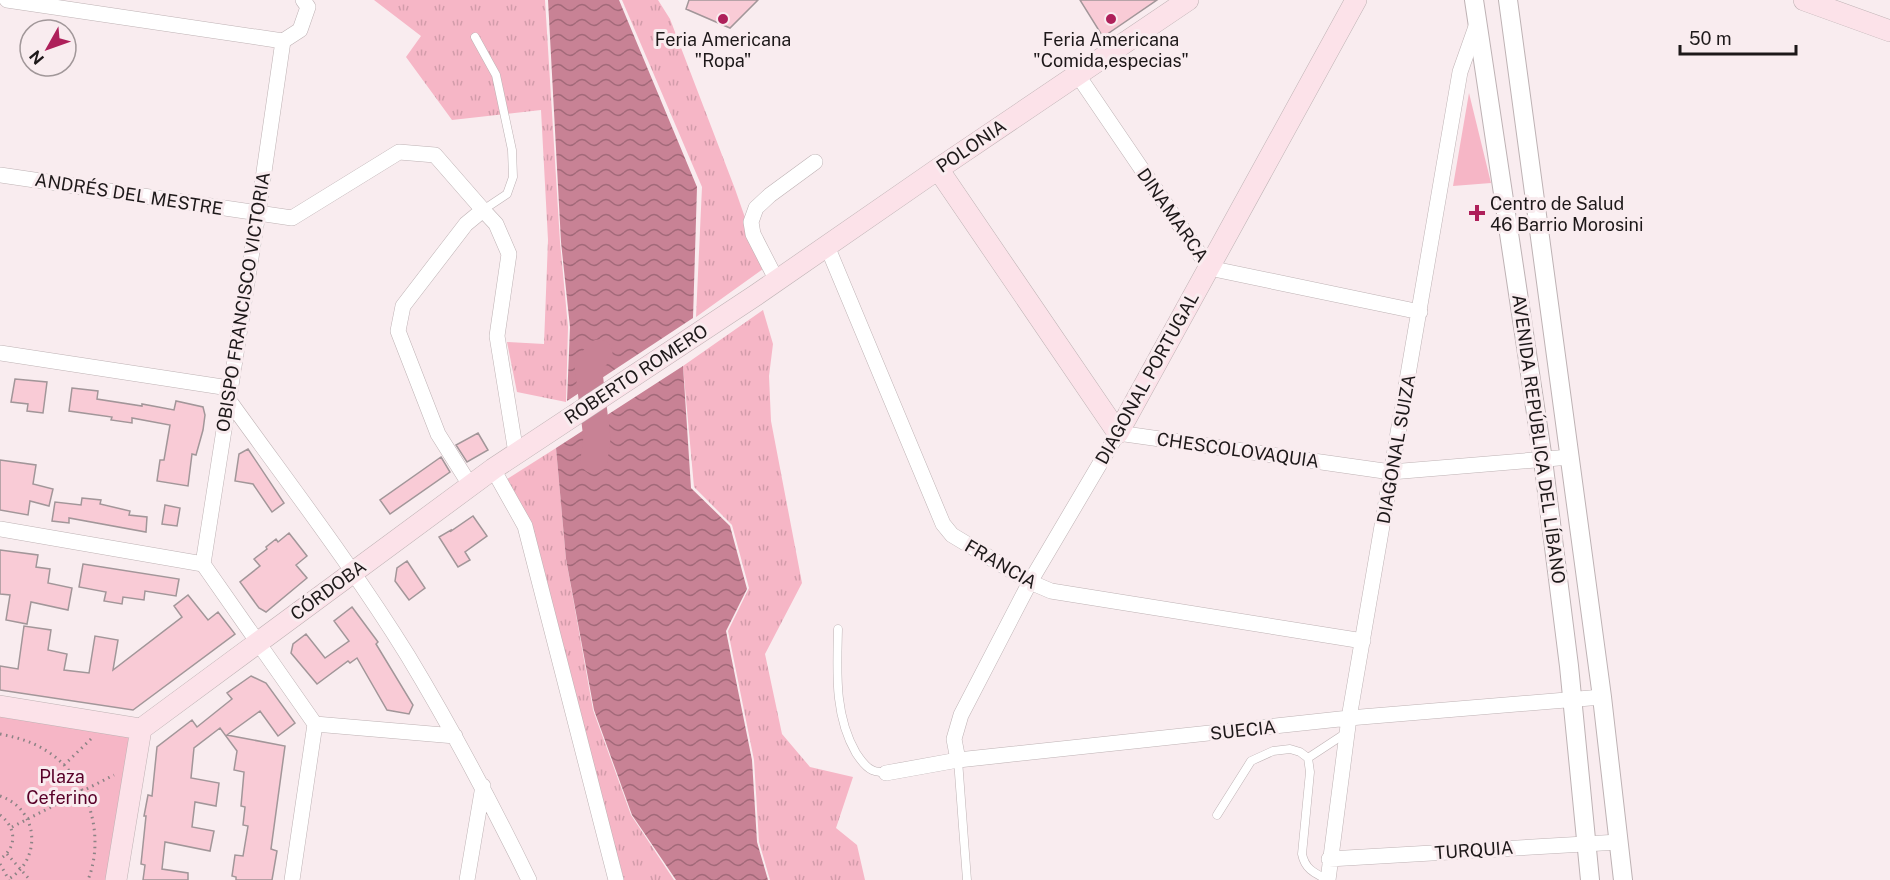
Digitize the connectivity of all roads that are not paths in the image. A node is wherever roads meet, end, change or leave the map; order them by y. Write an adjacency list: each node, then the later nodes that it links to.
1 (7, 0): 13 (street)
2 (303, 0): 13 (street)
3 (1188, 0): 14 (main road, POLONIA)
4 (1356, 0): 21 (main road, DIAGONAL PORTUGAL)
5 (1474, 0): 10 (street, AVENIDA REPÚBLICA DEL LÍBANO)
6 (1508, 0): 29 (street, AVENIDA REPÚBLICA DEL LÍBANO)
7 (1804, 0): 9 (main road)
8 (1849, 0): 9 (main road)
9 (1830, 9): 11 (main road)
10 (1478, 21): 24 (street, DIAGONAL SUIZA); 30 (street, AVENIDA REPÚBLICA DEL LÍBANO)
11 (1890, 31)
12 (475, 37): 18 (lane)
13 (283, 40): 19 (street, OBISPO FRANCISCO VICTORIA)
14 (1077, 74): 16 (main road, POLONIA); 21 (street, DINAMARCA)
15 (816, 162): 22 (street)
16 (938, 169): 20 (main road, POLONIA); 27 (main road)
17 (0, 175): 19 (street, ANDRÉS DEL MESTRE)
18 (483, 210): 19 (street, ANDRÉS DEL MESTRE); 28 (street); 33 (street)
19 (258, 213): 26 (street, OBISPO FRANCISCO VICTORIA)
20 (827, 246): 22 (main road, POLONIA); 37 (street, FRANCIA)
21 (1209, 268): 24 (street, DINAMARCA); 27 (main road, DIAGONAL PORTUGAL)
22 (777, 281): 23 (main road, POLONIA)
23 (756, 295): 28 (main road, ROBERTO ROMERO)
24 (1420, 312): 32 (street, DIAGONAL SUIZA)
25 (0, 353): 26 (street)
26 (229, 393): 35 (street, OBISPO FRANCISCO VICTORIA); 36 (street)
27 (1118, 433): 32 (street, CHESCOLOVAQUIA); 37 (street, DIAGONAL PORTUGAL)
28 (516, 453): 31 (main road, CÓRDOBA)
29 (1570, 457): 30 (street, CHESCOLOVAQUIA); 41 (street, AVENIDA REPÚBLICA DEL LÍBANO)
30 (1543, 460): 32 (street, CHESCOLOVAQUIA); 42 (street, AVENIDA REPÚBLICA DEL LÍBANO)
31 (493, 469): 33 (main road, CÓRDOBA); 60 (street)
32 (1391, 471): 39 (street, DIAGONAL SUIZA)
33 (470, 485): 36 (main road, CÓRDOBA)
34 (0, 529): 35 (street)
35 (203, 564): 40 (street)
36 (352, 572): 40 (main road, CÓRDOBA); 47 (street)
37 (1030, 582): 39 (street, FRANCIA); 49 (street, DIAGONAL PORTUGAL)
38 (838, 629): 50 (lane)
39 (1363, 641): 45 (street, DIAGONAL SUIZA)
40 (258, 642): 44 (street); 46 (main road, CÓRDOBA)
41 (1602, 697): 42 (street, SUECIA); 53 (street, AVENIDA REPÚBLICA DEL LÍBANO)
42 (1571, 699): 45 (street, SUECIA); 54 (street, AVENIDA REPÚBLICA DEL LÍBANO)
43 (0, 706): 46 (main road)
44 (315, 724): 47 (street); 57 (street)
45 (1348, 725): 48 (lane); 49 (street, SUECIA); 55 (street, DIAGONAL SUIZA)
46 (141, 729): 56 (main road)
47 (455, 736): 51 (street)
48 (1308, 758): 52 (lane); 62 (lane)
49 (958, 760): 50 (street, SUECIA); 61 (lane)
50 (886, 773)
51 (483, 786): 58 (street); 59 (street)
52 (1217, 815)
53 (1618, 842): 54 (street, TURQUIA); 64 (street, AVENIDA REPÚBLICA DEL LÍBANO)
54 (1586, 843): 55 (street, TURQUIA); 63 (street, AVENIDA REPÚBLICA DEL LÍBANO)
55 (1329, 859): 62 (street, DIAGONAL SUIZA)
56 (116, 880)
57 (292, 880)
58 (467, 880)
59 (530, 880)
60 (616, 880)
61 (967, 880)
62 (1328, 880)
63 (1590, 880)
64 (1623, 880)

